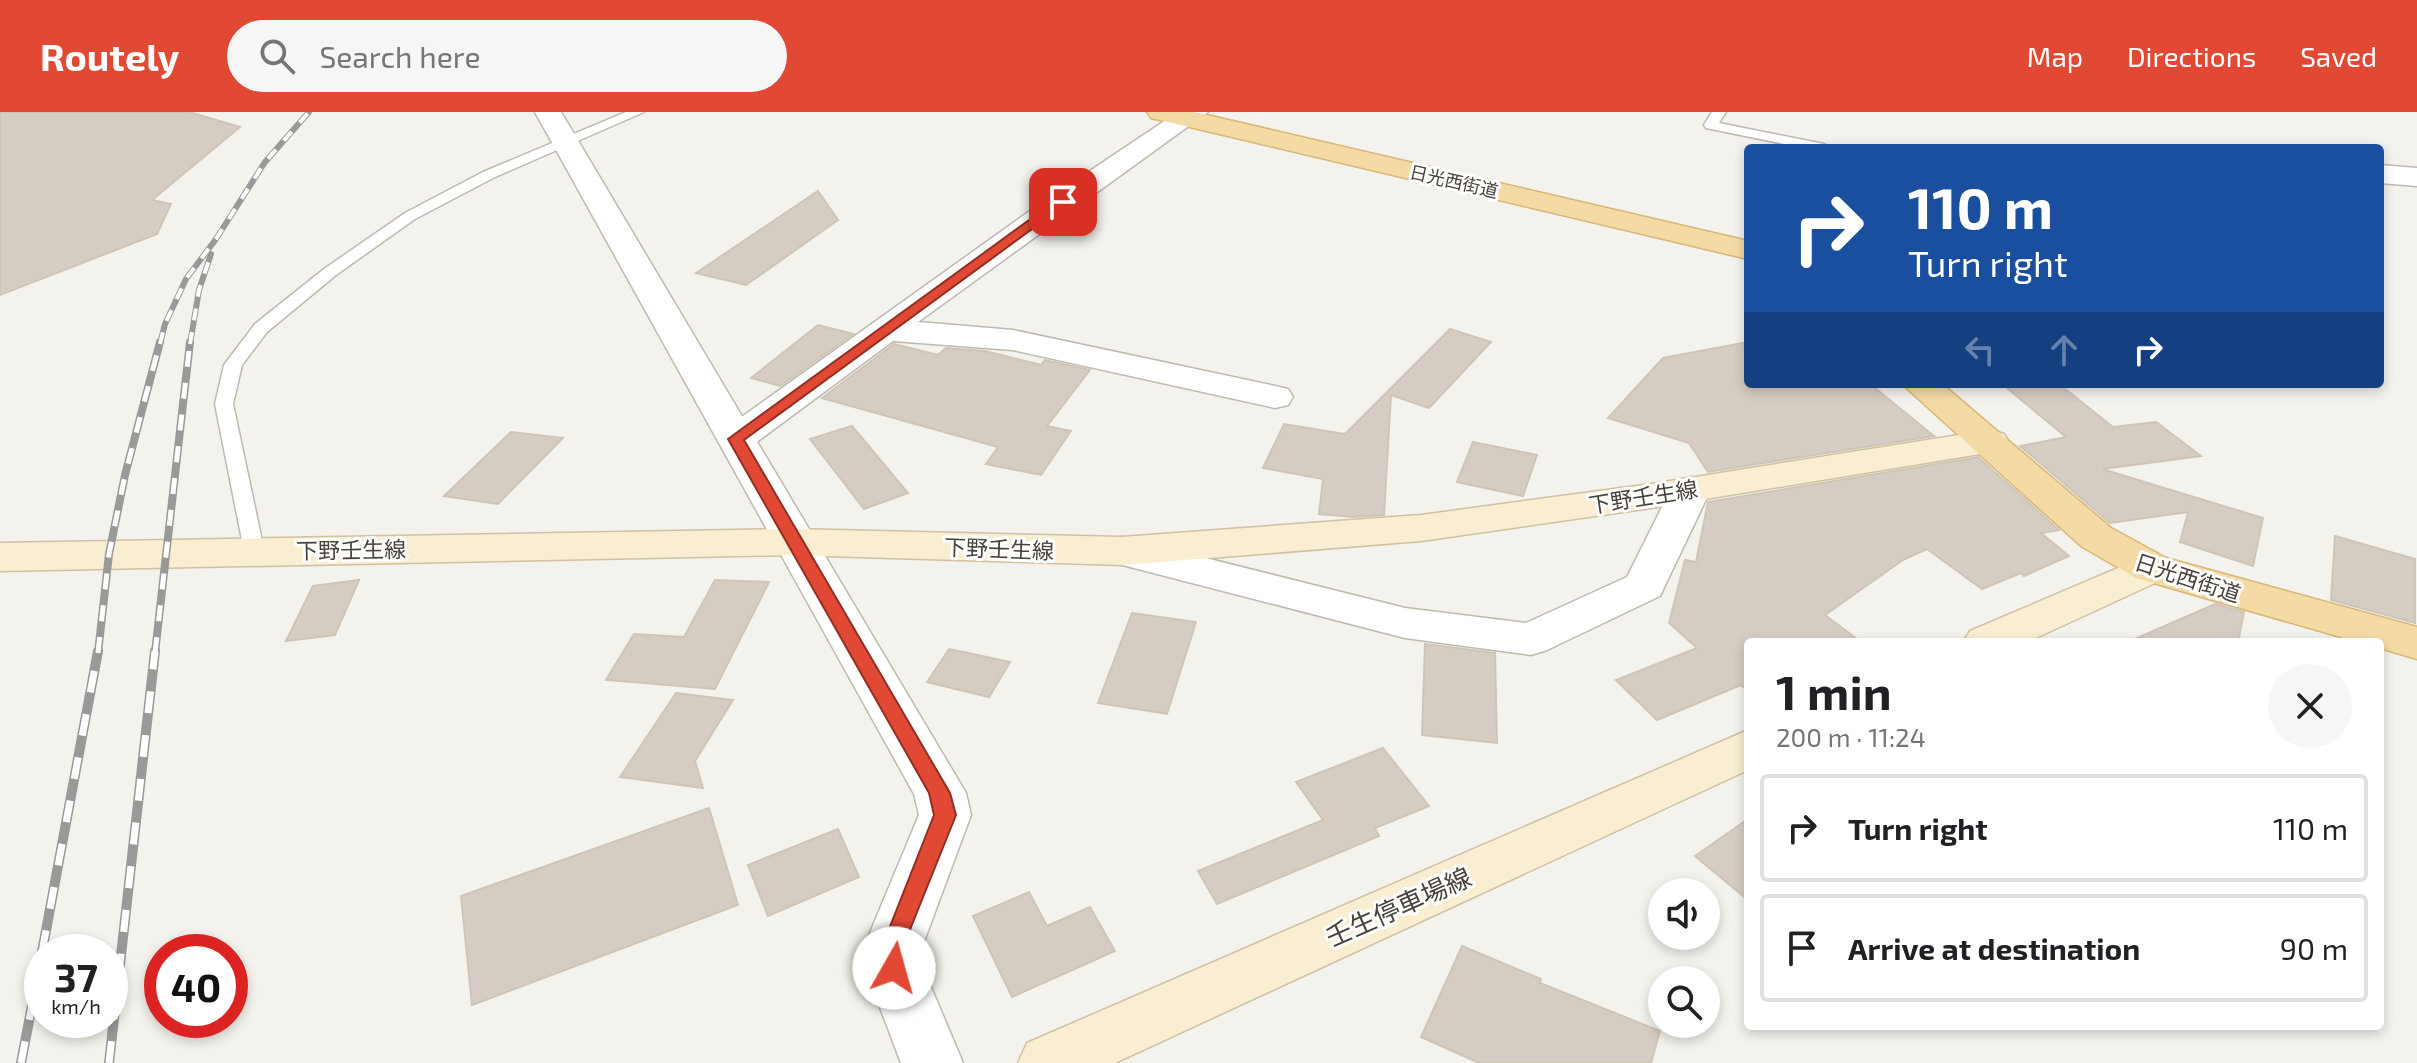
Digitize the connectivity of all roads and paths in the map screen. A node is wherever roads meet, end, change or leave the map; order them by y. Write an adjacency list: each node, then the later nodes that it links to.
1 (637, 112): 4 (lane)
2 (1719, 112): 5 (lane)
3 (1180, 114): 8 (main road, 日光西街道); 9 (street)
4 (556, 127): 12 (street); 16 (lane)
5 (1804, 144)
6 (2384, 174): 7 (street)
7 (2417, 177)
8 (1744, 249)
9 (886, 330): 11 (street); 12 (street)
10 (1925, 388): 13 (main road, 日光西街道)
11 (1275, 397)
12 (736, 439): 15 (street)
13 (1990, 442): 14 (main road, 下野壬生線); 19 (main road, 日光西街道)
14 (1691, 489): 17 (main road, 下野壬生線); 17 (street)
15 (793, 542): 16 (main road, 下野壬生線); 17 (main road, 下野壬生線); 23 (street)
16 (253, 550): 18 (main road, 下野壬生線)
17 (1122, 551)
18 (0, 557)
19 (2151, 568): 20 (main road); 21 (main road, 日光西街道)
20 (1995, 638)
21 (2417, 643)
22 (1744, 751): 24 (main road, 壬生停車場線)
23 (932, 1063)
24 (1049, 1063)

